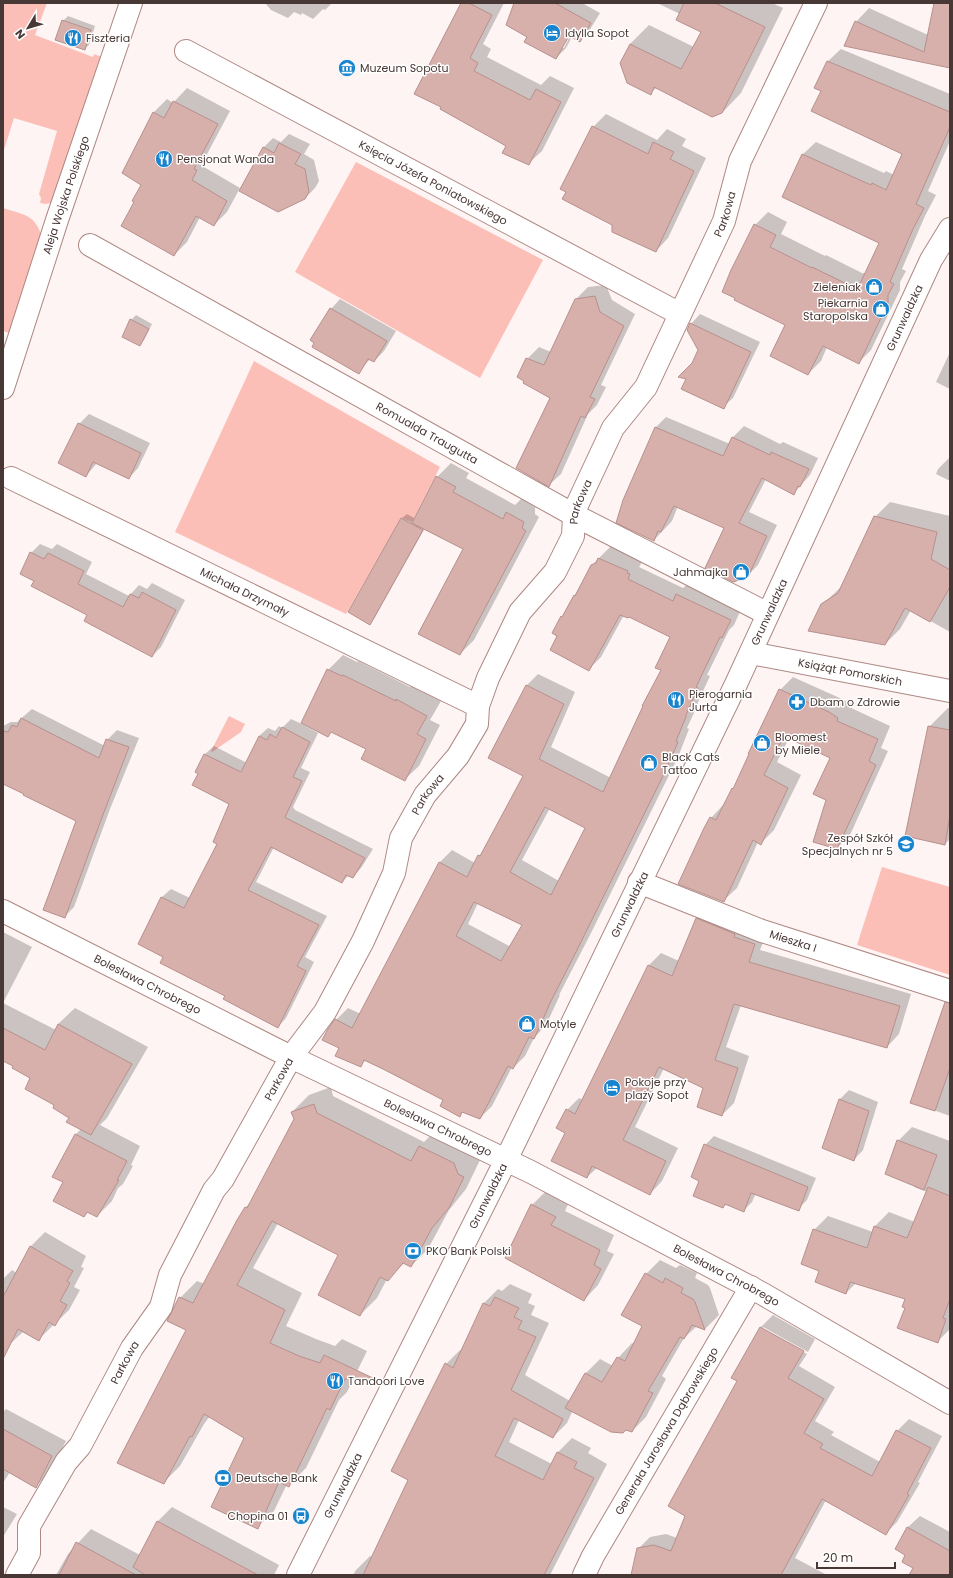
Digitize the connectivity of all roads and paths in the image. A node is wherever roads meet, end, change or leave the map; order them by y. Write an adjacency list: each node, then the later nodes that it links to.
1 (131, 3): 7 (street, Aleja Wojska Polskiego)
2 (816, 3): 6 (street, Parkowa)
3 (186, 51): 6 (street, Księcia Józefa Poniatowskiego)
4 (950, 229): 10 (street, Grunwaldzka)
5 (90, 245): 9 (street, Romualda Traugutta)
6 (680, 314): 9 (street, Parkowa)
7 (3, 388)
8 (11, 478): 13 (street, Michała Drzymały)
9 (574, 515): 10 (street, Romualda Traugutta); 13 (street, Parkowa)
10 (768, 614): 11 (street, Grunwaldzka)
11 (751, 653): 12 (street, Książąt Pomorskich); 14 (street, Grunwaldzka)
12 (950, 691)
13 (478, 706): 17 (street, Parkowa)
14 (639, 882): 16 (street, Mieszka I); 18 (street, Grunwaldzka)
15 (3, 911): 17 (street, Bolesława Chrobrego)
16 (950, 992)
17 (291, 1057): 18 (street, Bolesława Chrobrego); 21 (street, Parkowa)
18 (506, 1160): 19 (street, Bolesława Chrobrego); 22 (street, Grunwaldzka)
19 (751, 1287): 20 (street, Bolesława Chrobrego); 23 (street, Generała Jarosława Dąbrowskiego)
20 (950, 1403)
21 (16, 1575)
22 (298, 1575)
23 (584, 1575)

